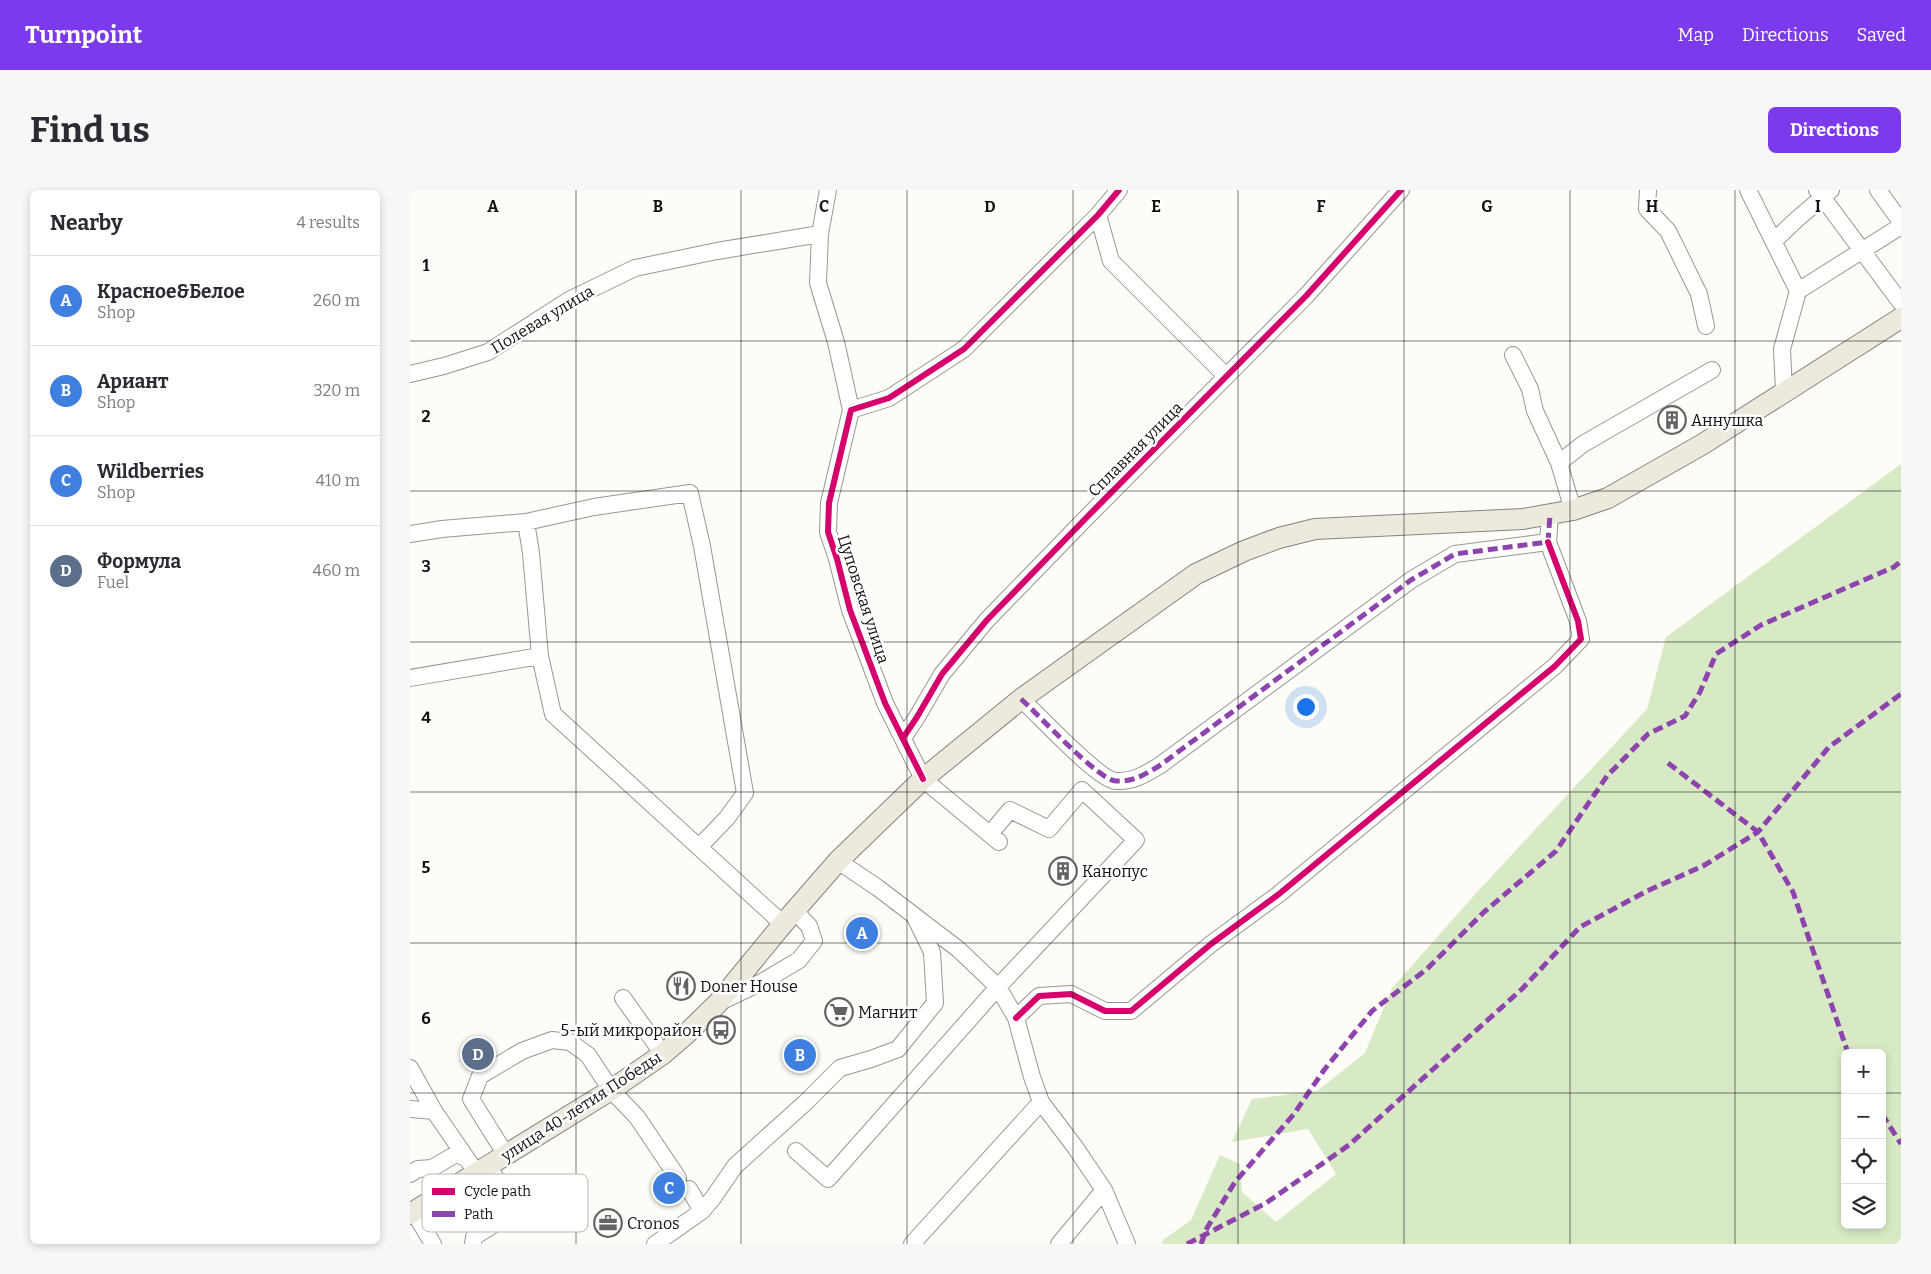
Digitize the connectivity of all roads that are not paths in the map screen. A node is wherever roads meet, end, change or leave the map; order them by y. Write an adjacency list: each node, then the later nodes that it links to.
1 (828, 190): 10 (street)
2 (1119, 190): 8 (street)
3 (1402, 190): 20 (street, Сплавная улица)
4 (1648, 190): 16 (street)
5 (1748, 190): 11 (street)
6 (1878, 190): 9 (street)
7 (1823, 192): 11 (street); 12 (street)
8 (1098, 215): 20 (street); 22 (street)
9 (1901, 224): 12 (street)
10 (820, 234): 19 (street, Полевая улица); 22 (street)
11 (1774, 241): 13 (street)
12 (1862, 250): 13 (street); 14 (street)
13 (1798, 291): 21 (street)
14 (1901, 303)
15 (1901, 318): 21 (main road, улица 40-летия Победы)
16 (1706, 326)
17 (1512, 355): 23 (street)
18 (1712, 370): 23 (street)
19 (410, 374)
20 (1226, 376): 32 (street, Сплавная улица)
21 (1784, 392): 24 (main road, улица 40-летия Победы)
22 (851, 410): 32 (street, Цуповская улица)
23 (1559, 463): 24 (street)
24 (1573, 510): 25 (main road, улица 40-летия Победы)
25 (1550, 515): 28 (street); 31 (main road, улица 40-летия Победы)
26 (526, 522): 27 (street); 29 (street); 34 (street)
27 (410, 534)
28 (1548, 542): 31 (street); 41 (street)
29 (540, 656): 30 (street); 34 (street)
30 (410, 678)
31 (1021, 698): 33 (main road, улица 40-летия Победы)
32 (903, 738): 33 (street, Цуповская улица)
33 (923, 779): 35 (main road, улица 40-летия Победы); 38 (street)
34 (699, 847): 37 (street)
35 (838, 862): 36 (street); 37 (main road, улица 40-летия Победы)
36 (914, 916): 38 (street); 55 (street)
37 (789, 917): 40 (main road, улица 40-летия Победы); 40 (street)
38 (998, 987): 41 (street); 48 (street)
39 (623, 998): 42 (street)
40 (718, 1003): 42 (main road, улица 40-летия Победы)
41 (1016, 1018): 45 (street)
42 (663, 1054): 44 (main road, улица 40-летия Победы)
43 (410, 1068): 47 (street)
44 (611, 1090): 49 (main road, улица 40-летия Победы); 49 (street); 55 (street)
45 (1041, 1102): 54 (street); 63 (street)
46 (410, 1109): 47 (street)
47 (434, 1111): 50 (street)
48 (796, 1152)
49 (506, 1155): 50 (main road, улица 40-летия Победы)
50 (477, 1165): 51 (street); 52 (main road, улица 40-летия Победы); 53 (street)
51 (410, 1174)
52 (465, 1174)
53 (484, 1174)
54 (1104, 1190): 64 (street); 65 (street)
55 (702, 1211): 62 (street)
56 (412, 1213): 57 (street)
57 (422, 1227)
58 (425, 1232): 60 (street)
59 (482, 1232): 61 (street)
60 (434, 1244)
61 (473, 1244)
62 (655, 1244)
63 (912, 1244)
64 (1059, 1244)
65 (1127, 1244)

